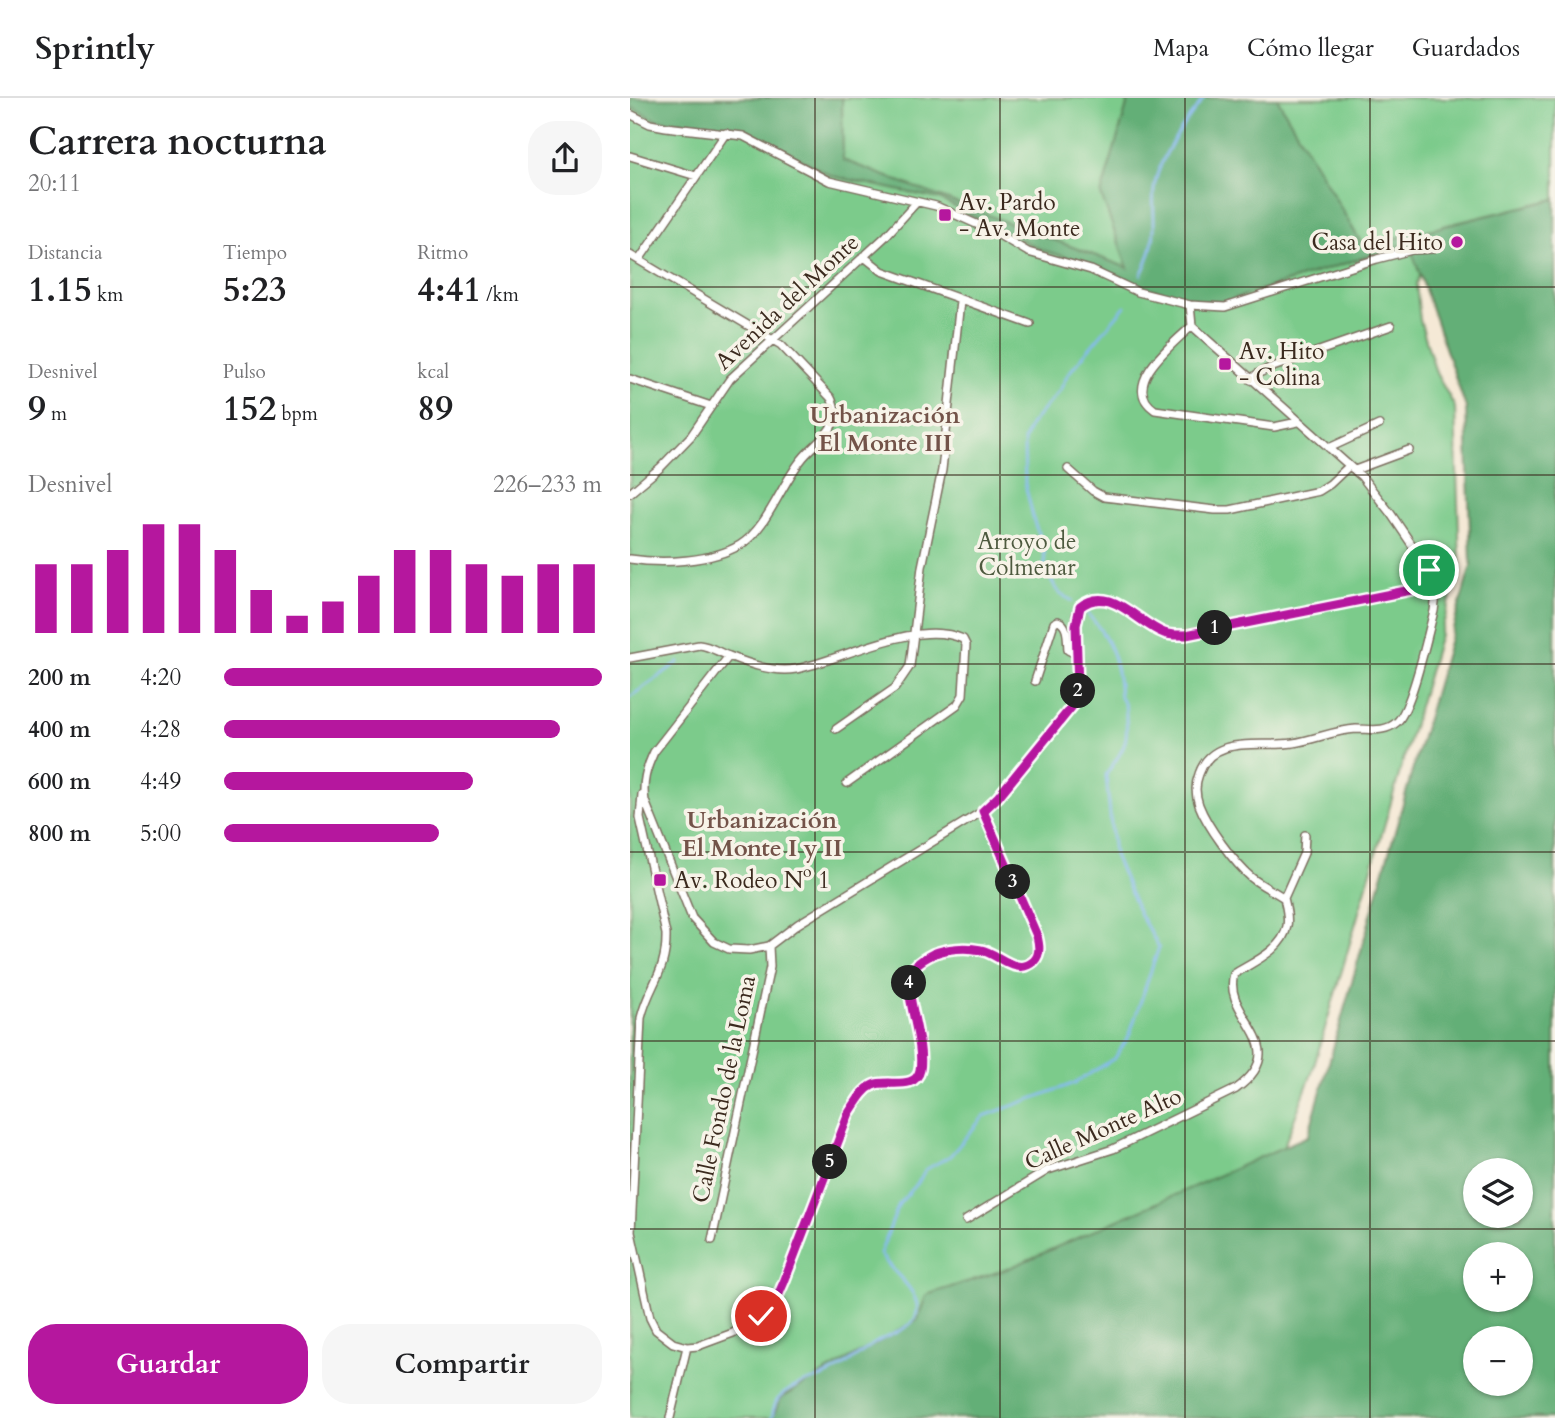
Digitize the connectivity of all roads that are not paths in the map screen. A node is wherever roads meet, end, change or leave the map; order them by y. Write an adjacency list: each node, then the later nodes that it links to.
1 (630, 114): 2 (street)
2 (726, 132): 4 (street); 5 (street)
3 (630, 156): 4 (street)
4 (696, 176): 9 (street)
5 (918, 202): 8 (street, Avenida del Monte); 11 (street)
6 (1432, 249): 11 (street)
7 (630, 255): 9 (street)
8 (863, 256): 10 (street); 15 (street, Avenida del Monte)
9 (639, 260): 15 (street)
10 (960, 301): 12 (street); 30 (street)
11 (1190, 306): 14 (street)
12 (1030, 324)
13 (1391, 326): 17 (street)
14 (1192, 327): 17 (street); 19 (street)
15 (772, 340): 18 (street, Avenida del Monte); 26 (street)
16 (630, 379): 18 (street)
17 (1251, 380): 19 (street)
18 (711, 405): 25 (street, Avenida del Monte)
19 (1298, 422): 21 (street)
20 (1379, 425): 21 (street)
21 (1329, 448): 23 (street)
22 (1409, 450): 23 (street)
23 (1352, 468): 24 (street); 27 (street)
24 (1068, 469)
25 (630, 493)
26 (630, 559)
27 (1429, 570): 28 (street); 29 (street)
28 (1424, 586): 29 (street); 31 (street)
29 (1436, 591): 42 (street)
30 (914, 636): 32 (street); 35 (street); 36 (street)
31 (1078, 655): 34 (street); 38 (street)
32 (729, 656): 33 (street); 37 (street)
33 (630, 658)
34 (1035, 681)
35 (836, 729)
36 (847, 783)
37 (643, 790): 39 (street); 40 (street)
38 (983, 811): 43 (street); 46 (street)
39 (651, 816): 40 (street); 43 (street)
40 (642, 829): 46 (street)
41 (1305, 835): 42 (street, Calle Monte Alto)
42 (1284, 898): 44 (street, Calle Monte Alto)
43 (769, 946): 45 (street, Calle Fondo de la Loma)
44 (966, 1220)
45 (712, 1240)
46 (687, 1347): 47 (street)
47 (670, 1418)

